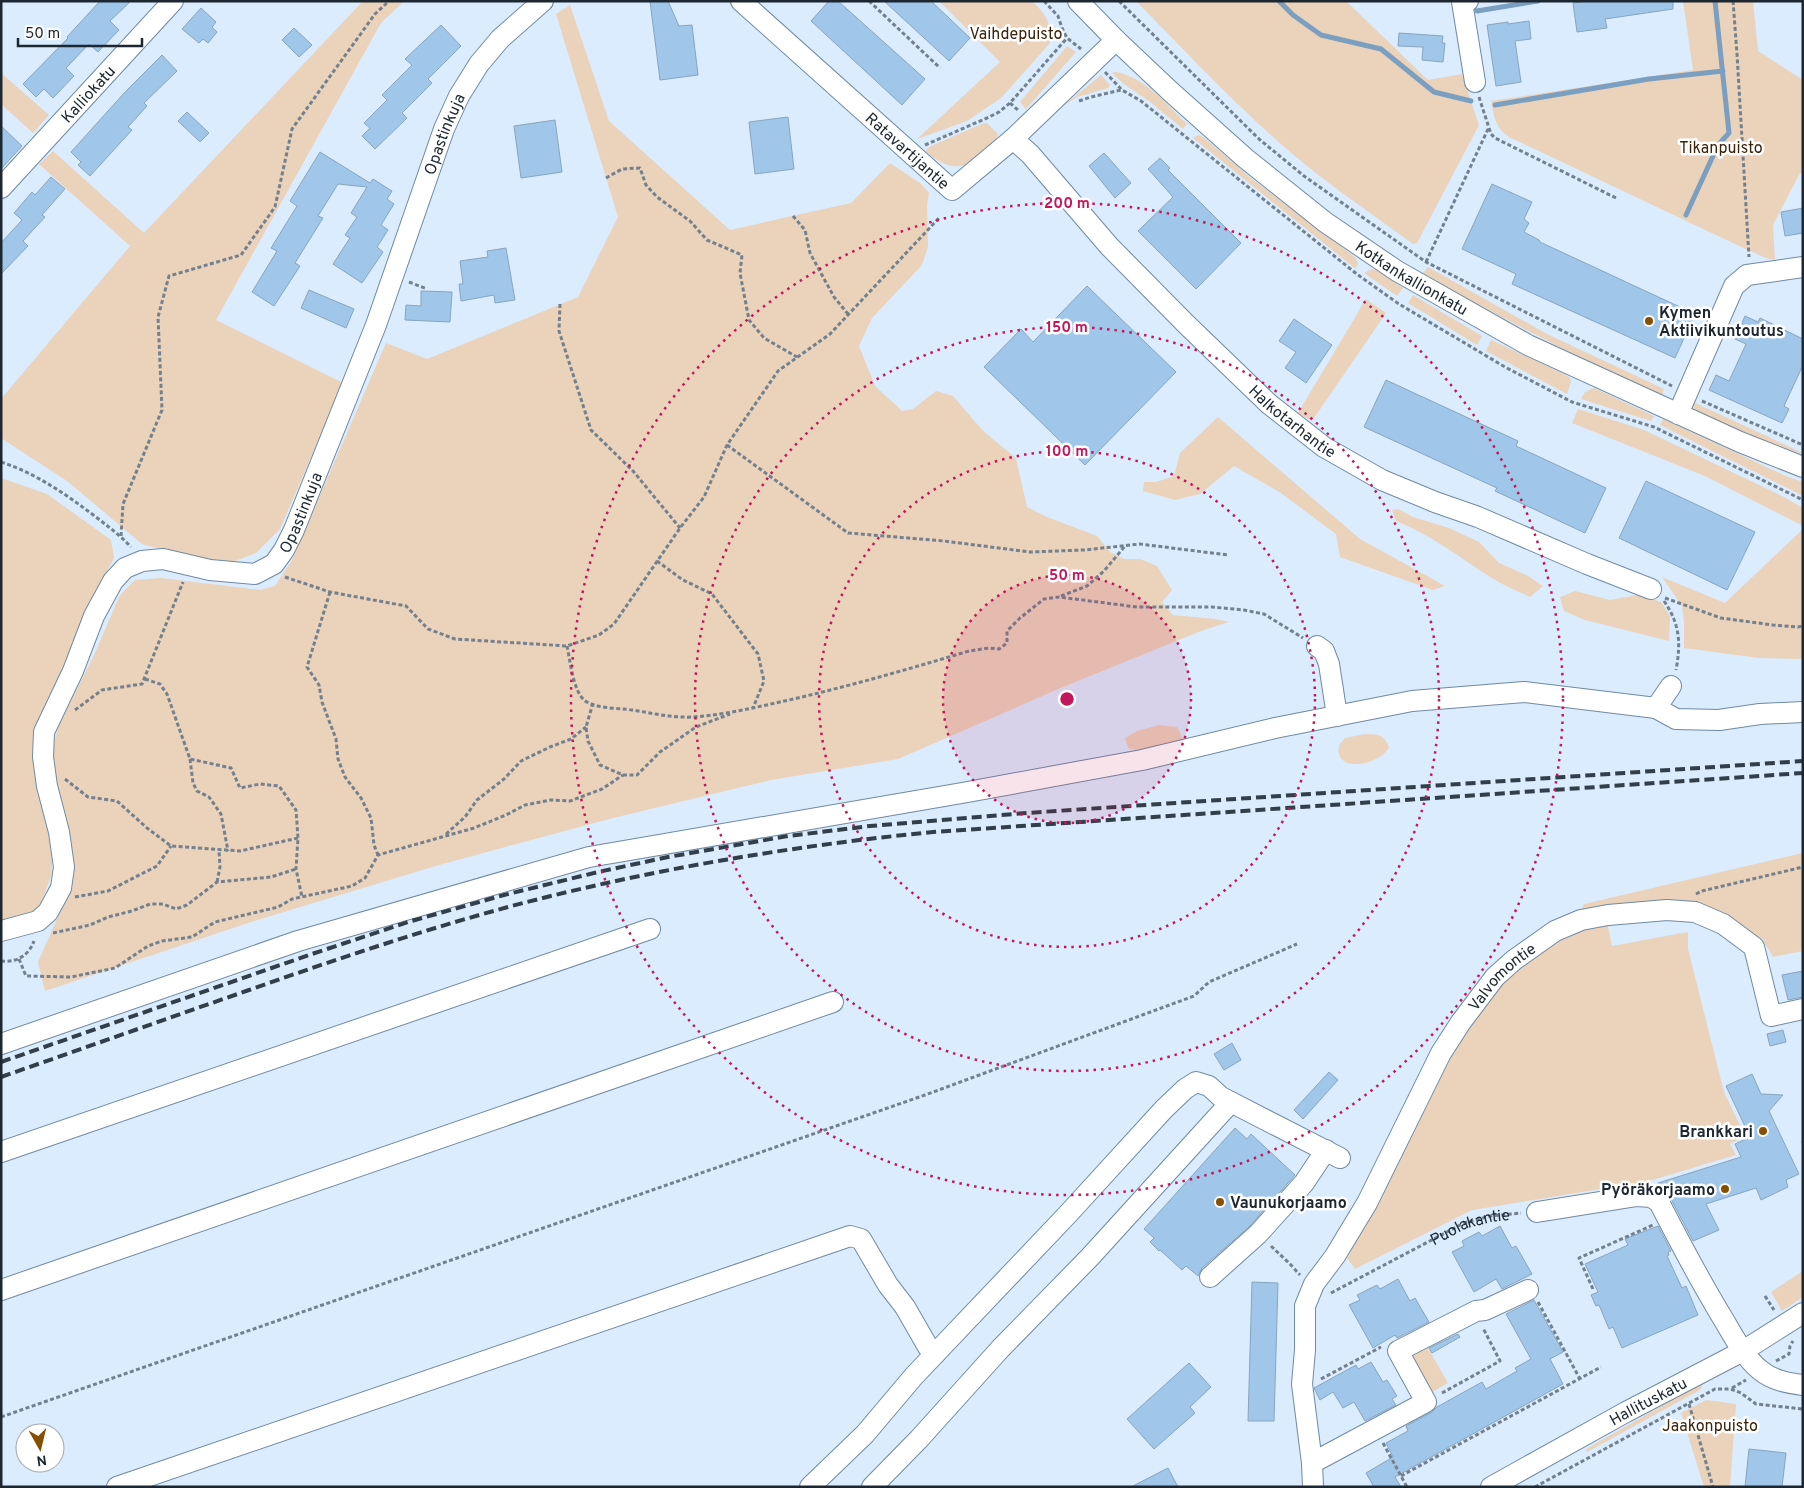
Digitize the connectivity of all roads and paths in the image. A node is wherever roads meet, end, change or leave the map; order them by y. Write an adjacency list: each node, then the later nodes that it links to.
1 (173, 1): 22 (street, Kalliokatu)
2 (389, 1): 42 (path)
3 (543, 1): 48 (street, Opastinkuja)
4 (741, 1): 19 (street, Ratavartijantie)
5 (870, 1): 14 (path)
6 (1044, 1): 11 (path)
7 (1078, 1): 12 (street, Kotkankallionkatu)
8 (1119, 1): 27 (path)
9 (1468, 1): 15 (street)
10 (1733, 1): 26 (path)
11 (1068, 38): 13 (path); 20 (path)
12 (1116, 40): 19 (street, Ratavartijantie); 36 (street, Kotkankallionkatu)
13 (1080, 48)
14 (940, 68)
15 (1474, 82): 18 (path)
16 (1122, 90): 17 (path)
17 (1072, 104)
18 (1489, 127): 23 (path); 27 (path)
19 (1013, 139): 50 (street, Halkotarhantie)
20 (921, 148)
21 (606, 178): 33 (path)
22 (1, 188)
23 (1616, 198)
24 (793, 216): 32 (path)
25 (939, 218): 32 (path)
26 (1750, 252)
27 (1426, 262): 34 (path)
28 (1803, 267): 36 (street)
29 (404, 280): 30 (path)
30 (428, 288)
31 (560, 304): 41 (path)
32 (848, 314): 33 (path)
33 (797, 357): 38 (path)
34 (1678, 389)
35 (1697, 399): 37 (path)
36 (1678, 414): 40 (street, Kotkankallionkatu)
37 (1803, 444)
38 (727, 445): 41 (path); 43 (path)
39 (1, 462): 42 (path)
40 (1803, 467)
41 (680, 528): 46 (path)
42 (121, 536): 45 (path)
43 (1126, 545): 44 (path); 51 (path)
44 (1228, 555)
45 (142, 561): 47 (street); 66 (street)
46 (657, 561): 53 (path); 58 (path)
47 (190, 565): 48 (street); 55 (path)
48 (262, 571): 49 (path)
49 (330, 592): 53 (path); 73 (path)
50 (1656, 593): 52 (path); 56 (path)
51 (1059, 597): 54 (path); 58 (path)
52 (1803, 626)
53 (567, 646): 57 (path)
54 (1317, 646): 63 (street)
55 (145, 679): 60 (path); 65 (path)
56 (1671, 686): 59 (street)
57 (593, 704): 61 (path); 64 (path)
58 (753, 708): 61 (path)
59 (1656, 708): 62 (street); 63 (street)
60 (73, 711)
61 (735, 712): 67 (path)
62 (1803, 712)
63 (1337, 716): 88 (street)
64 (586, 727): 67 (path); 68 (path)
65 (190, 758): 69 (path); 72 (path)
66 (45, 773): 70 (path); 79 (street)
67 (623, 775): 68 (path)
68 (443, 836): 73 (path)
69 (298, 838): 72 (path); 75 (path)
70 (171, 846): 71 (path); 79 (path)
71 (219, 850): 72 (path); 76 (path)
72 (228, 850)
73 (378, 855): 78 (path)
74 (1803, 867): 77 (path)
75 (296, 869): 76 (path); 78 (path)
76 (217, 882): 80 (path)
77 (1695, 895)
78 (302, 897): 84 (path)
79 (55, 900): 80 (street)
80 (43, 928): 82 (street); 84 (path)
81 (650, 929): 90 (street)
82 (1, 931)
83 (1297, 944): 118 (path)
84 (19, 959): 85 (path)
85 (1, 961)
86 (833, 1002): 97 (street)
87 (1803, 1009): 100 (street, Valvomontie)
88 (1, 1044)
89 (1231, 1102): 93 (street); 107 (street); 124 (street)
90 (1, 1152)
91 (1537, 1212): 92 (street); 100 (path, Puolakantie)
92 (1668, 1219): 96 (path); 106 (street)
93 (1258, 1234): 94 (street); 95 (path)
94 (1210, 1277)
95 (1303, 1280)
96 (1593, 1289)
97 (1, 1290)
98 (1531, 1293): 102 (street); 110 (path)
99 (1765, 1296): 101 (path)
100 (1305, 1306): 111 (street)
101 (1773, 1308)
102 (1486, 1310): 105 (street); 115 (path)
103 (1803, 1313): 106 (street, Hallituskatu)
104 (1798, 1338): 108 (path)
105 (1398, 1351): 111 (path); 115 (street)
106 (1743, 1351): 113 (street); 127 (street, Hallituskatu)
107 (935, 1354): 122 (street); 123 (street)
108 (1776, 1361)
109 (1601, 1367): 110 (path)
110 (1580, 1379): 121 (path)
111 (1302, 1384): 120 (street)
112 (1739, 1384): 114 (path)
113 (1803, 1385)
114 (1731, 1389): 116 (path); 117 (path)
115 (1426, 1402): 119 (street)
116 (1689, 1404): 128 (path); 129 (path)
117 (1803, 1409)
118 (1, 1417)
119 (1375, 1428): 120 (street); 121 (path)
120 (1312, 1463): 125 (street)
121 (1401, 1476): 126 (path)
122 (117, 1487)
123 (810, 1487)
124 (872, 1487)
125 (1313, 1487)
126 (1407, 1487)
127 (1491, 1487)
128 (1535, 1487)
129 (1713, 1487)

